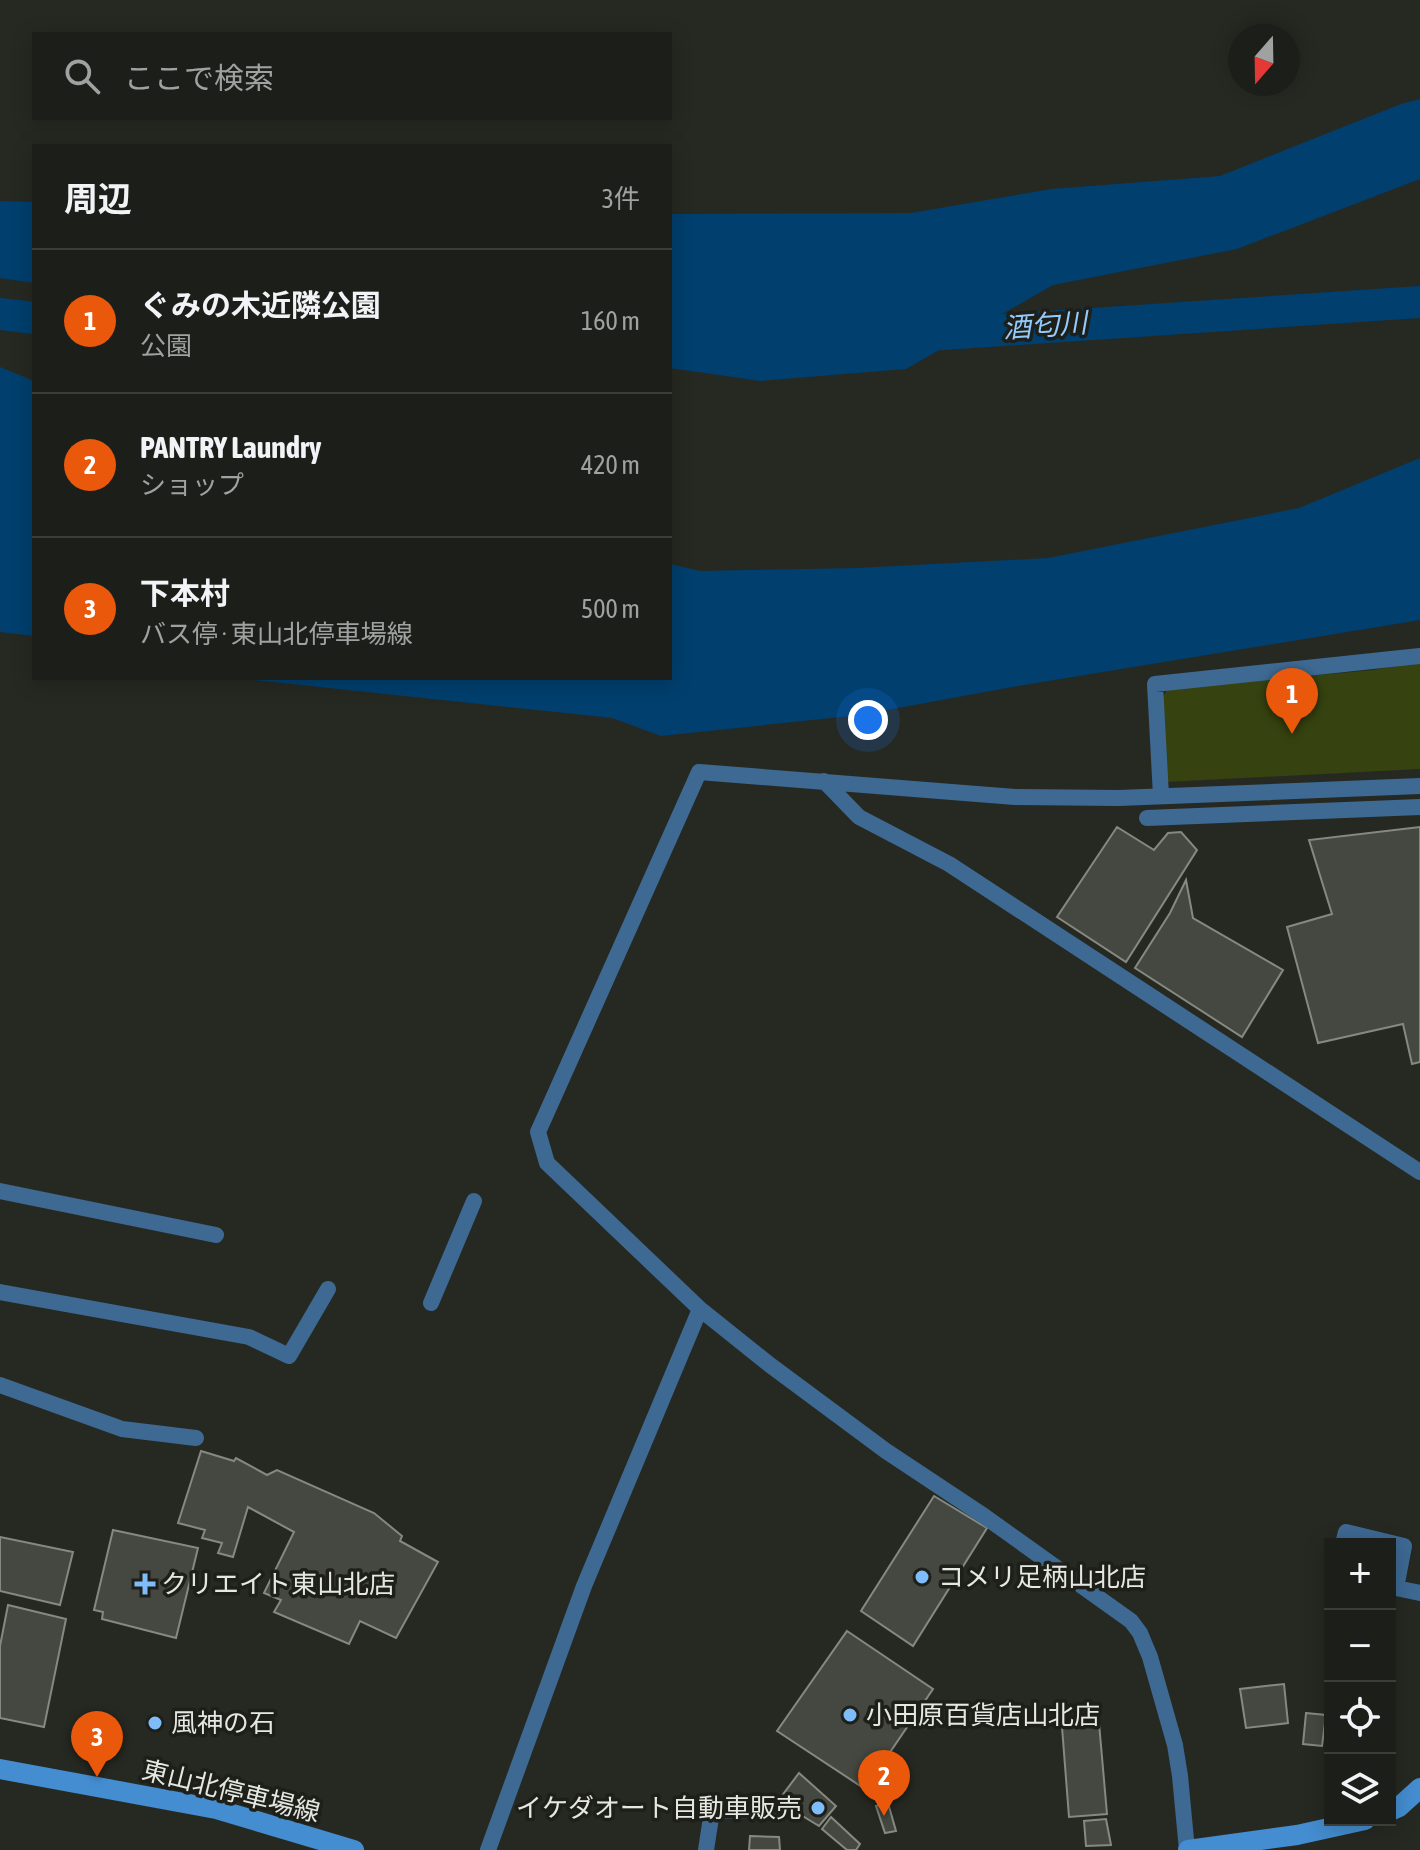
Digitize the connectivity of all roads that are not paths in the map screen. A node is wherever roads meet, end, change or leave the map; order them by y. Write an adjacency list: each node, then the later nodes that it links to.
1 (1420, 656): 4 (street)
2 (824, 781): 4 (street); 7 (street); 14 (street)
3 (1420, 786): 4 (street)
4 (1161, 796)
5 (1420, 807): 6 (street)
6 (1147, 818)
7 (1420, 1172)
8 (0, 1191): 10 (street)
9 (474, 1201): 13 (street)
10 (216, 1235)
11 (328, 1289): 12 (street)
12 (0, 1292)
13 (431, 1303)
14 (700, 1309): 30 (street); 32 (street)
15 (0, 1385): 16 (street)
16 (196, 1438)
17 (1344, 1538): 18 (street)
18 (1371, 1538)
19 (1396, 1544): 21 (street)
20 (1396, 1588): 22 (street)
21 (1396, 1588)
22 (1420, 1593)
23 (0, 1769): 29 (main road, 東山北停車場線)
24 (1420, 1788): 25 (main road)
25 (1396, 1808)
26 (775, 1810): 31 (street)
27 (1348, 1826): 28 (main road)
28 (1298, 1843): 32 (main road)
29 (354, 1850)
30 (488, 1850)
31 (706, 1850)
32 (1188, 1850)

